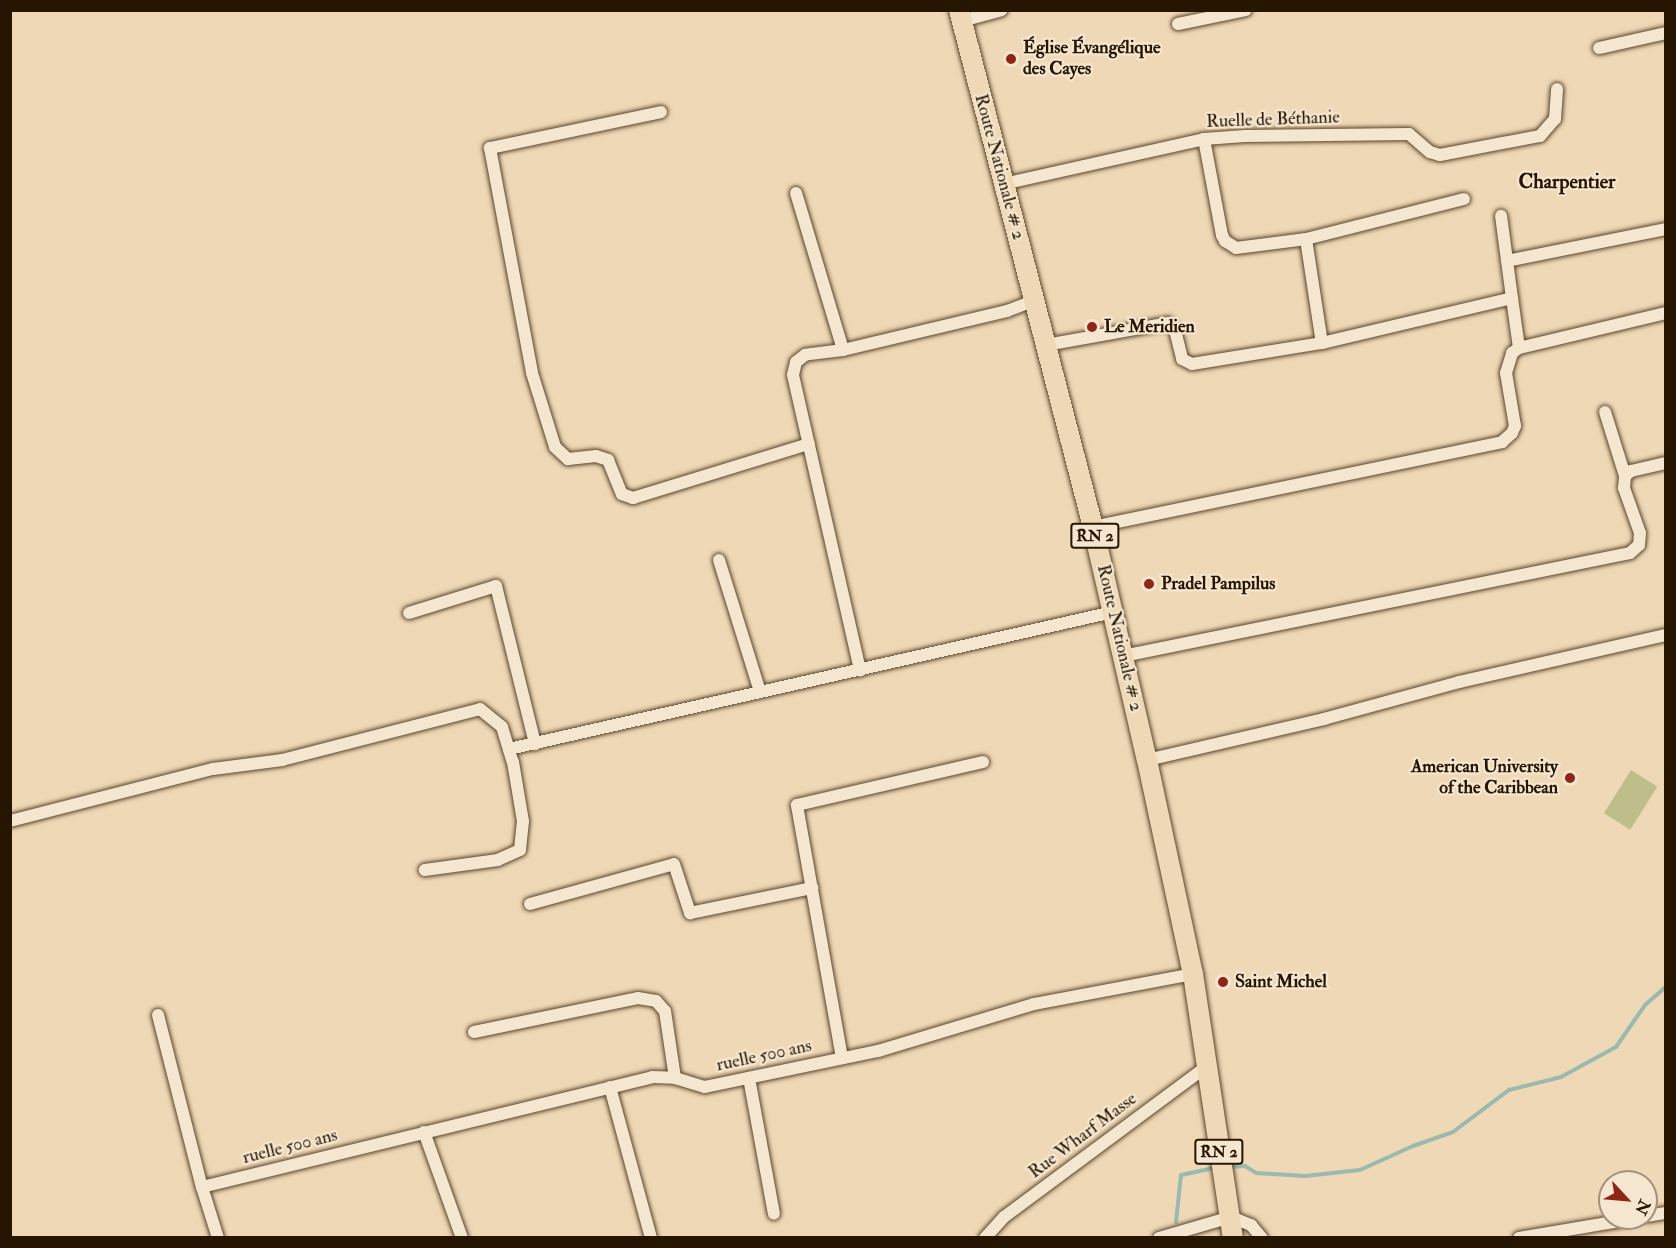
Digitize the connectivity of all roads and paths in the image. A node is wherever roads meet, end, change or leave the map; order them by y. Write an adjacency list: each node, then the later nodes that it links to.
1 (1002, 10): 3 (street)
2 (1246, 10): 4 (street)
3 (961, 16): 10 (main road, Route Nationale # 2 / RN 2)
4 (1178, 24)
5 (1665, 33): 6 (street)
6 (1599, 48)
7 (1557, 89): 9 (street, Ruelle de Béthanie)
8 (661, 112): 25 (street)
9 (1204, 139): 10 (street, Ruelle de Béthanie); 15 (street)
10 (1003, 184): 18 (main road, Route Nationale # 2 / RN 2)
11 (796, 193): 23 (street)
12 (1464, 199): 15 (street)
13 (1501, 216): 16 (street)
14 (1665, 230): 16 (street)
15 (1306, 239): 20 (street)
16 (1507, 261): 17 (street)
17 (1512, 298): 20 (street); 22 (street)
18 (1035, 300): 21 (main road, Route Nationale # 2 / RN 2); 23 (street)
19 (1665, 314): 22 (street)
20 (1322, 343): 21 (street)
21 (1046, 345): 28 (main road, Route Nationale # 2 / RN 2)
22 (1519, 348): 28 (street)
23 (843, 350): 25 (street)
24 (1605, 412): 27 (street)
25 (809, 444): 34 (street)
26 (1665, 463): 27 (street)
27 (1625, 476): 33 (street)
28 (1092, 527): 30 (main road, Route Nationale # 2 / RN 2)
29 (719, 560): 35 (street)
30 (1113, 612): 33 (main road, Route Nationale # 2 / RN 2); 34 (street)
31 (409, 613): 36 (street)
32 (1665, 635): 38 (street)
33 (1123, 656): 38 (main road, Route Nationale # 2 / RN 2)
34 (860, 670): 35 (street)
35 (760, 692): 36 (street)
36 (535, 744): 37 (street)
37 (509, 749): 40 (street); 41 (street)
38 (1147, 760): 44 (main road, Route Nationale # 2 / RN 2)
39 (983, 762): 42 (street)
40 (10, 821)
41 (425, 870)
42 (812, 888): 43 (street); 47 (street)
43 (530, 904)
44 (1193, 974): 47 (street, ruelle 500 ans); 48 (main road, Route Nationale # 2 / RN 2)
45 (158, 1015): 53 (street)
46 (474, 1032): 49 (street)
47 (842, 1058): 50 (street, ruelle 500 ans)
48 (1206, 1067): 55 (main road, Route Nationale # 2 / RN 2); 61 (street, Rue Wharf Masse)
49 (675, 1078): 50 (street, ruelle 500 ans); 51 (street, ruelle 500 ans)
50 (749, 1078): 54 (street)
51 (610, 1087): 52 (street, ruelle 500 ans); 60 (street)
52 (424, 1132): 53 (street, ruelle 500 ans); 59 (street)
53 (202, 1187): 58 (street)
54 (774, 1214)
55 (1231, 1217): 62 (street); 63 (main road, Route Nationale # 2 / RN 2); 64 (street)
56 (1598, 1226): 57 (street)
57 (1562, 1234): 65 (street)
58 (218, 1238)
59 (462, 1238)
60 (651, 1238)
61 (986, 1238)
62 (1159, 1238)
63 (1233, 1238)
64 (1262, 1238)
65 (1519, 1238)

